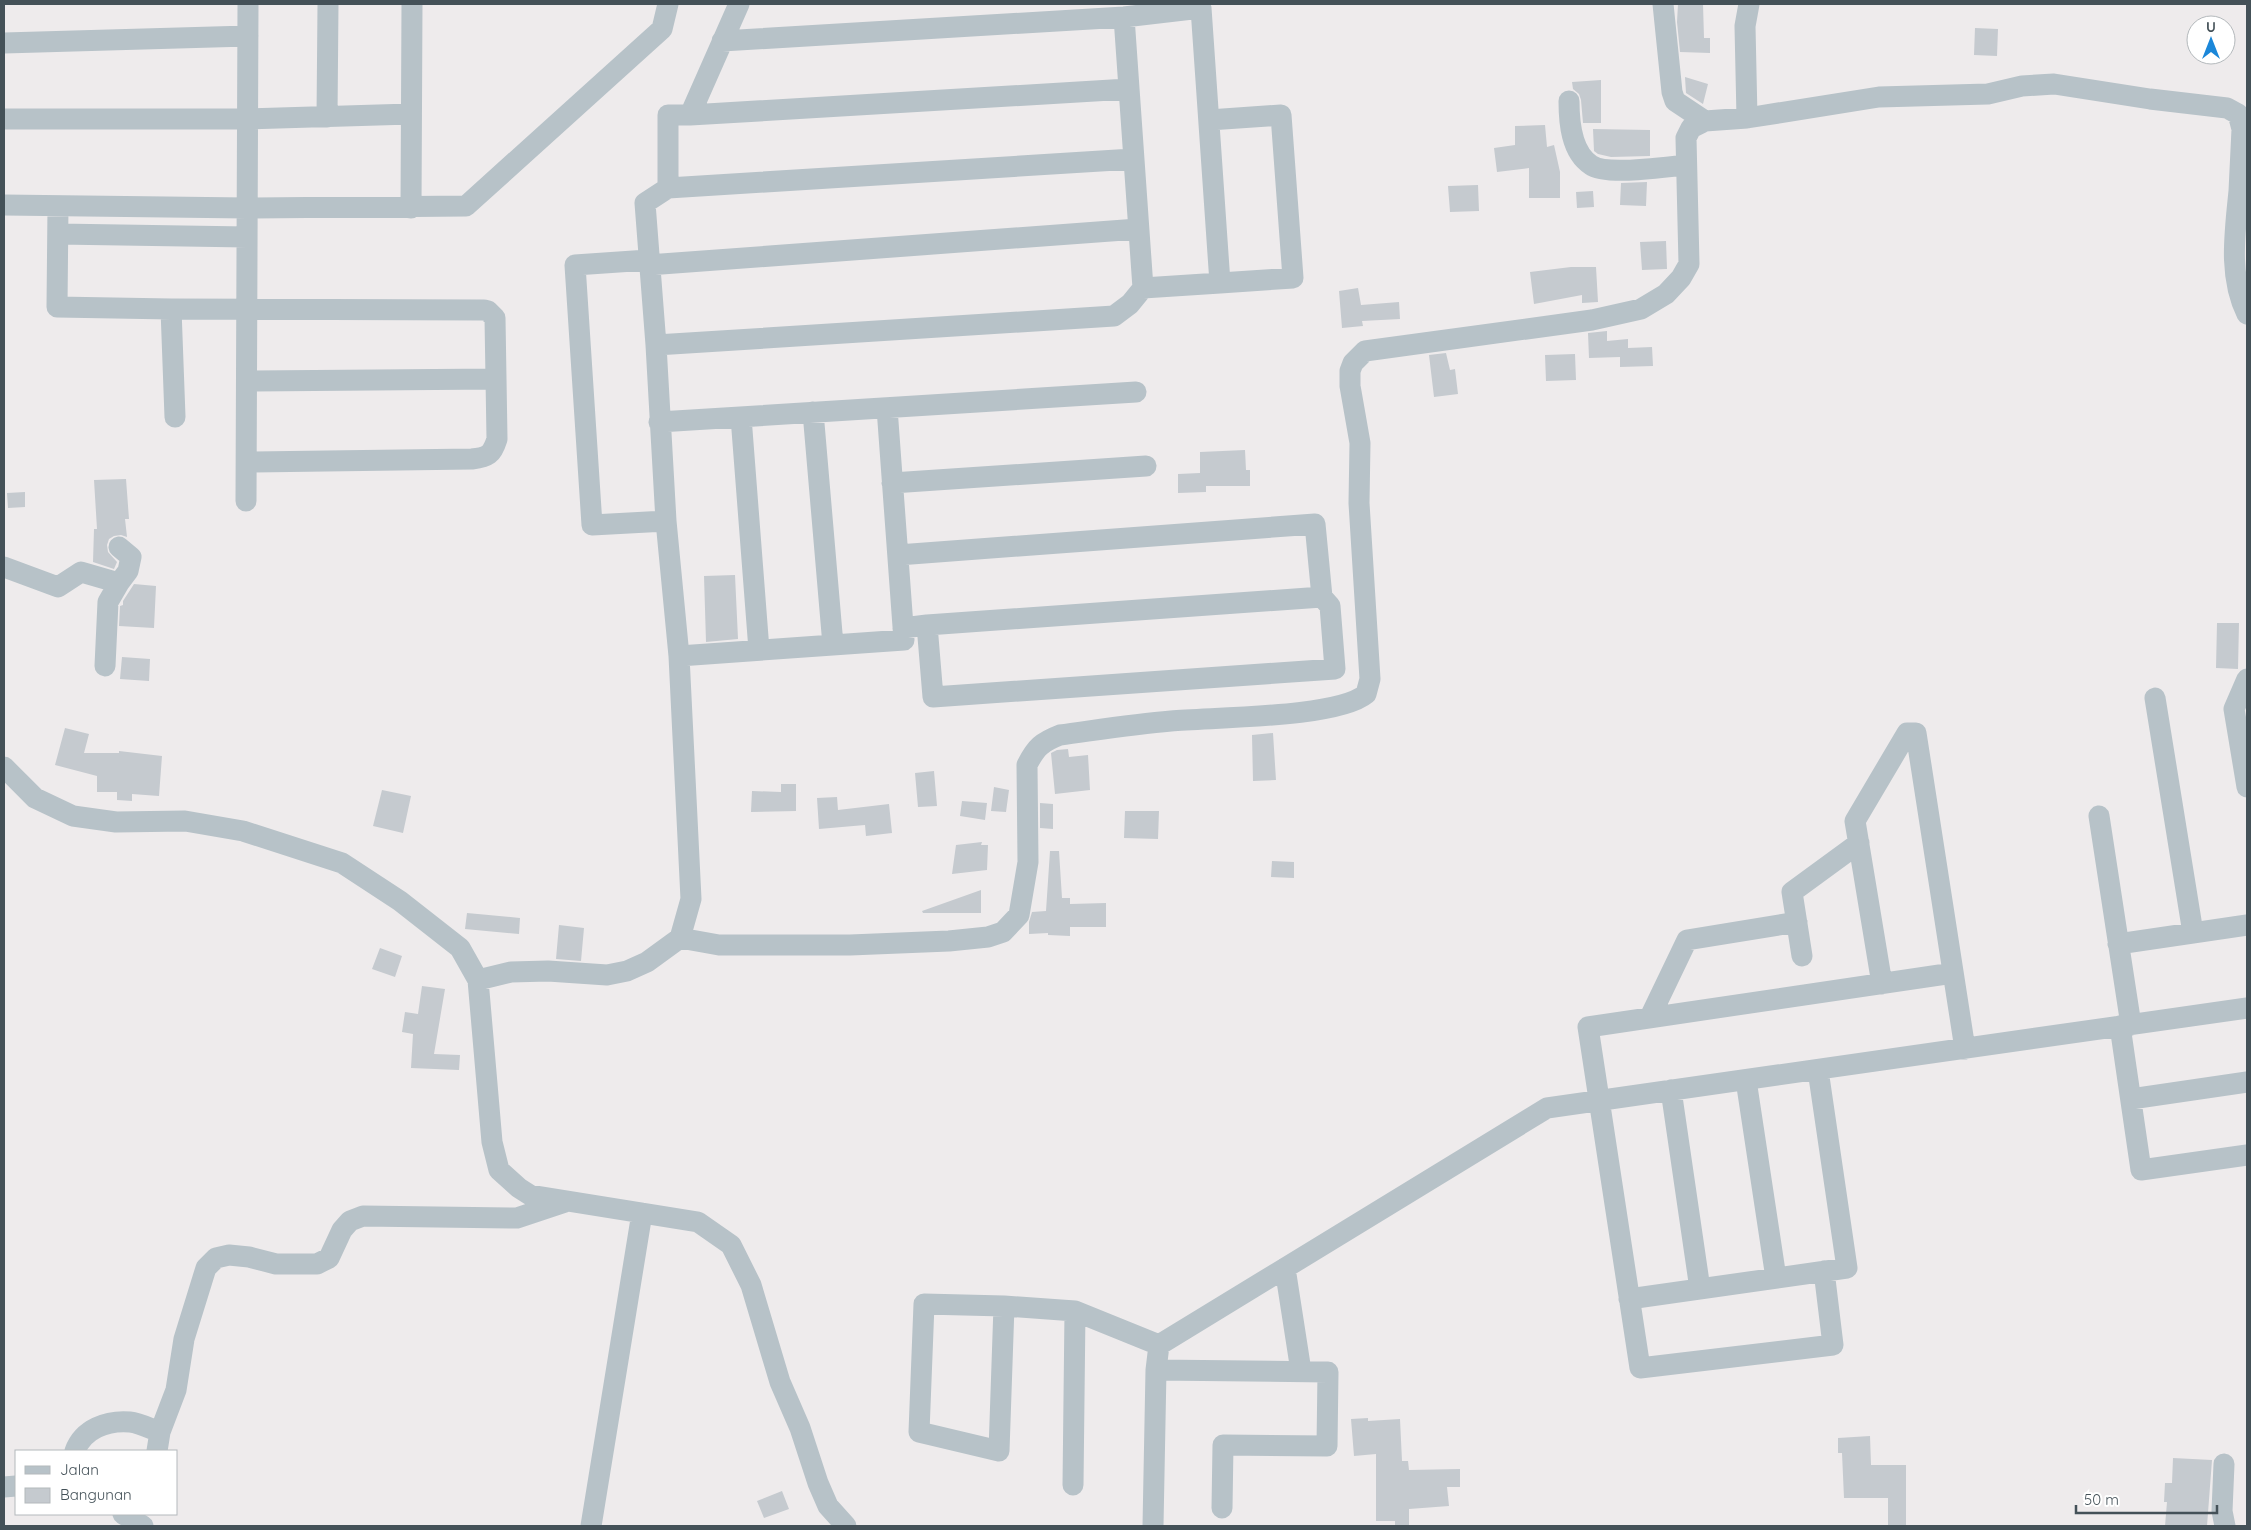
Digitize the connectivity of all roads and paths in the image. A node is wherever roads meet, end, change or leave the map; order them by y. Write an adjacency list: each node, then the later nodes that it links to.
1 (248, 4): 9 (street)
2 (328, 4): 16 (street)
3 (412, 4): 14 (street)
4 (668, 4): 28 (street)
5 (739, 4): 10 (street)
6 (1664, 4): 21 (street)
7 (1749, 4): 17 (street)
8 (1124, 17): 10 (street); 12 (street); 20 (street)
9 (248, 36): 11 (street); 19 (street)
10 (722, 41): 15 (street)
11 (4, 43)
12 (1128, 89): 15 (street); 22 (street)
13 (1569, 101): 23 (street)
14 (411, 114): 16 (street); 28 (street)
15 (690, 115): 24 (street)
16 (327, 117): 19 (street)
17 (1747, 118): 21 (street); 37 (street)
18 (4, 119): 19 (street)
19 (248, 119): 27 (street)
20 (1209, 120): 33 (street); 33 (street)
21 (1705, 121): 23 (street)
22 (1133, 159): 24 (street); 29 (street)
23 (1686, 165): 72 (street)
24 (668, 188): 32 (street)
25 (4, 205): 26 (street)
26 (58, 206): 27 (street); 30 (street)
27 (248, 208): 28 (street); 31 (street)
28 (412, 208)
29 (1138, 229): 32 (street); 34 (street)
30 (58, 234): 31 (street); 35 (street)
31 (248, 237): 36 (street)
32 (648, 263): 38 (street); 51 (street)
33 (1220, 283): 34 (street)
34 (1143, 288): 38 (street)
35 (171, 309): 36 (street); 44 (street)
36 (247, 309): 39 (street); 40 (street)
37 (2247, 314)
38 (656, 345): 46 (street)
39 (495, 379): 40 (street); 47 (street)
40 (247, 381): 47 (street)
41 (1136, 392): 42 (street)
42 (887, 408): 43 (street); 49 (street)
43 (813, 412): 45 (street); 59 (street)
44 (175, 417)
45 (741, 417): 46 (street); 60 (street)
46 (659, 422): 51 (street)
47 (247, 462): 50 (street)
48 (1146, 466): 49 (street)
49 (892, 483): 53 (street)
50 (246, 501)
51 (666, 520): 61 (street)
52 (119, 547): 55 (street)
53 (898, 555): 56 (street); 58 (street)
54 (4, 567): 55 (street)
55 (119, 583): 62 (street)
56 (1322, 597): 57 (street); 57 (street)
57 (927, 625): 58 (street)
58 (903, 628): 59 (street)
59 (833, 645): 60 (street)
60 (759, 650): 61 (street)
61 (679, 656): 72 (street)
62 (105, 666)
63 (2247, 680): 66 (street)
64 (2155, 698): 71 (street)
65 (4, 768): 76 (street)
66 (2247, 787)
67 (2099, 816): 73 (street)
68 (1859, 843): 69 (street); 75 (street); 77 (street)
69 (1796, 922): 74 (street); 79 (street)
70 (2247, 925): 71 (street)
71 (2193, 933): 73 (street)
72 (680, 938): 76 (street)
73 (2118, 944): 80 (street)
74 (1802, 956)
75 (1953, 974): 77 (street); 81 (street)
76 (478, 980): 89 (street)
77 (1882, 984): 79 (street)
78 (2247, 1008): 80 (street)
79 (1650, 1017): 87 (street)
80 (2125, 1026): 81 (street); 86 (street)
81 (1965, 1049): 82 (street)
82 (1818, 1070): 83 (street); 92 (street)
83 (1746, 1080): 85 (street); 93 (street)
84 (2247, 1082): 86 (street)
85 (1671, 1090): 87 (street); 94 (street)
86 (2130, 1099): 88 (street)
87 (1599, 1101): 91 (street); 95 (street)
88 (2247, 1155)
89 (570, 1200): 90 (street); 101 (street)
90 (642, 1213): 108 (street); 109 (street)
91 (1285, 1268): 98 (street); 100 (street)
92 (1824, 1271): 93 (street); 95 (street)
93 (1776, 1278): 94 (street)
94 (1700, 1288): 95 (street)
95 (1629, 1298)
96 (1004, 1306): 96 (street); 97 (street)
97 (1075, 1311): 98 (street); 104 (street)
98 (1159, 1346): 99 (street)
99 (1156, 1370): 100 (street); 110 (street)
100 (1301, 1371): 105 (street)
101 (159, 1442): 102 (street)
102 (75, 1450)
103 (2224, 1464): 111 (street)
104 (1073, 1485)
105 (1222, 1508)
106 (125, 1515): 107 (street)
107 (145, 1526)
108 (590, 1526)
109 (846, 1526)
110 (1153, 1526)
111 (2225, 1526)

